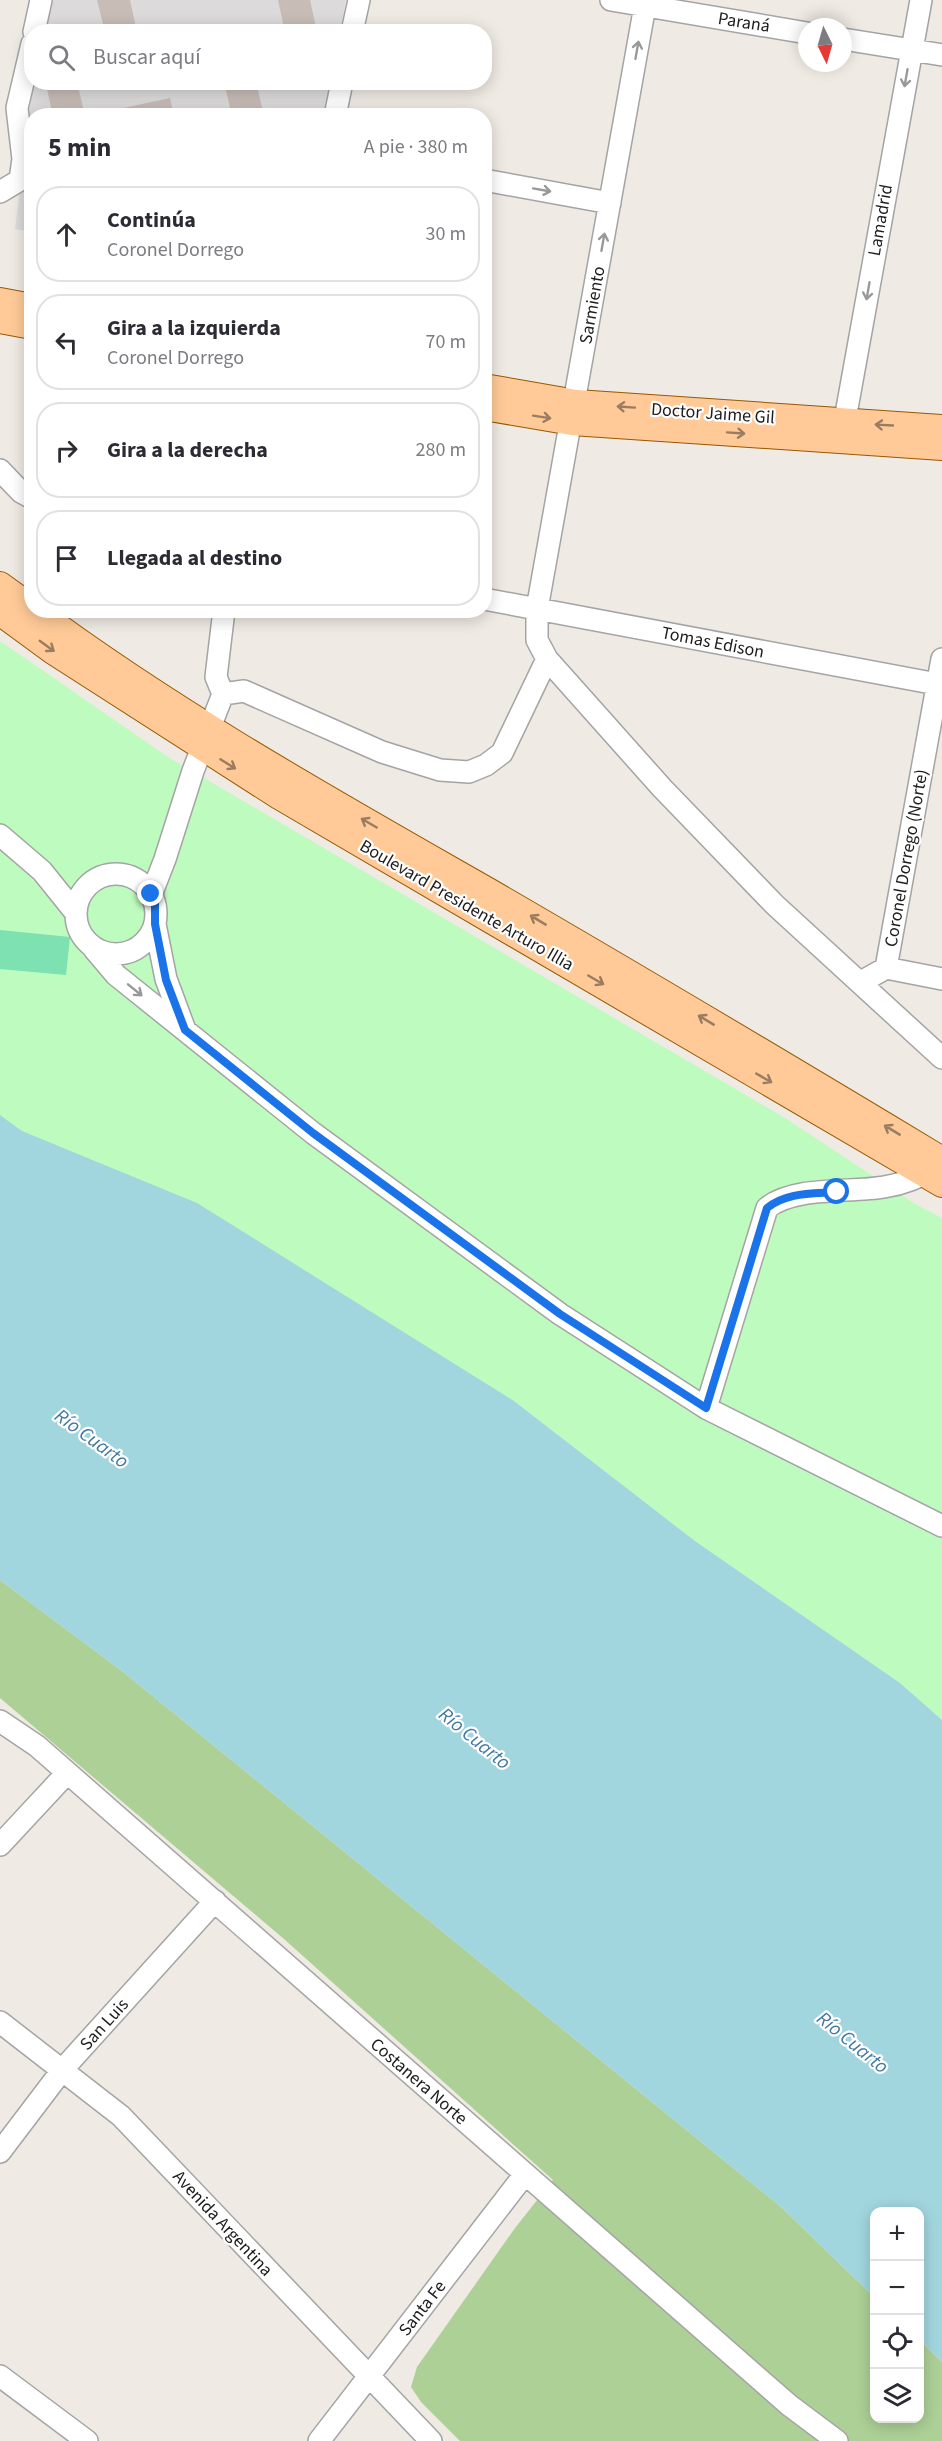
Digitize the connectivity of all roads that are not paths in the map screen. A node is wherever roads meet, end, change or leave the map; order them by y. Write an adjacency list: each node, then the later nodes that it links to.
1 (41, 0): 6 (street)
2 (359, 0): 7 (street)
3 (611, 0): 5 (street, Paraná)
4 (921, 0): 10 (street, Lamadrid)
5 (646, 3): 8 (street, Paraná); 18 (street, Sarmiento, one-way to 5)
6 (36, 24)
7 (354, 24)
8 (798, 31)
9 (852, 40): 10 (street)
10 (911, 50): 11 (street); 27 (street, Lamadrid, one-way to 27)
11 (942, 55)
12 (24, 66): 15 (street)
13 (340, 90): 14 (street)
14 (337, 108)
15 (8, 111): 17 (street)
16 (492, 181): 18 (street, one-way to 18)
17 (0, 192)
18 (610, 203): 25 (street, Sarmiento, one-way to 18)
19 (0, 301): 20 (main road)
20 (24, 306)
21 (0, 320): 22 (main road)
22 (24, 324)
23 (492, 389): 25 (main road, Doctor Jaime Gil)
24 (492, 408): 25 (main road, Doctor Jaime Gil, one-way to 25)
25 (574, 413): 27 (main road, Doctor Jaime Gil); 34 (street, Sarmiento)
26 (942, 428): 27 (main road, Doctor Jaime Gil, one-way to 27)
27 (843, 431): 28 (main road, Doctor Jaime Gil)
28 (942, 447)
29 (0, 470): 30 (street)
30 (24, 494)
31 (0, 585): 33 (main road, Boulevard Presidente Arturo Illia)
32 (492, 601): 34 (street, Tomas Edison)
33 (24, 602)
34 (537, 609): 38 (street, Sarmiento); 40 (street, Tomas Edison)
35 (0, 612): 42 (main road, Boulevard Presidente Arturo Illia, one-way to 42)
36 (45, 618): 42 (main road, Boulevard Presidente Arturo Illia)
37 (223, 618): 41 (street)
38 (548, 659): 41 (street); 54 (street, Sarmiento)
39 (942, 659): 40 (street, Coronel Dorrego (Norte))
40 (940, 685): 52 (street, Coronel Dorrego (Norte))
41 (223, 694): 42 (street)
42 (206, 738): 44 (street); 57 (main road, Boulevard Presidente Arturo Illia)
43 (0, 835): 45 (street)
44 (165, 859): 46 (street); 48 (street)
45 (42, 871): 47 (street); 49 (street)
46 (117, 874): 47 (street); 48 (street)
47 (82, 891): 49 (street)
48 (151, 894): 50 (street)
49 (75, 912): 51 (street)
50 (155, 924): 51 (street); 55 (street)
51 (94, 949): 55 (street, one-way to 55)
52 (886, 968): 53 (street); 54 (street, Coronel Dorrego (Norte))
53 (942, 979)
54 (861, 982): 56 (street, Sarmiento)
55 (185, 1030): 58 (street)
56 (942, 1058)
57 (938, 1170): 58 (street)
58 (706, 1408): 59 (street)
59 (942, 1526)
60 (0, 1721): 61 (street, Costanera Norte)
61 (67, 1773): 62 (street); 63 (street, Costanera Norte)
62 (0, 1845)
63 (215, 1901): 65 (street, San Luis); 67 (street, Costanera Norte)
64 (0, 2022): 65 (street, Avenida Argentina)
65 (63, 2069): 66 (street, San Luis); 69 (street, Avenida Argentina)
66 (0, 2152)
67 (525, 2174): 69 (street, Santa Fe); 73 (street, Costanera Norte)
68 (0, 2376): 70 (street)
69 (369, 2377): 71 (street, Santa Fe); 72 (street, Avenida Argentina)
70 (87, 2441)
71 (319, 2441)
72 (431, 2441)
73 (837, 2441)

